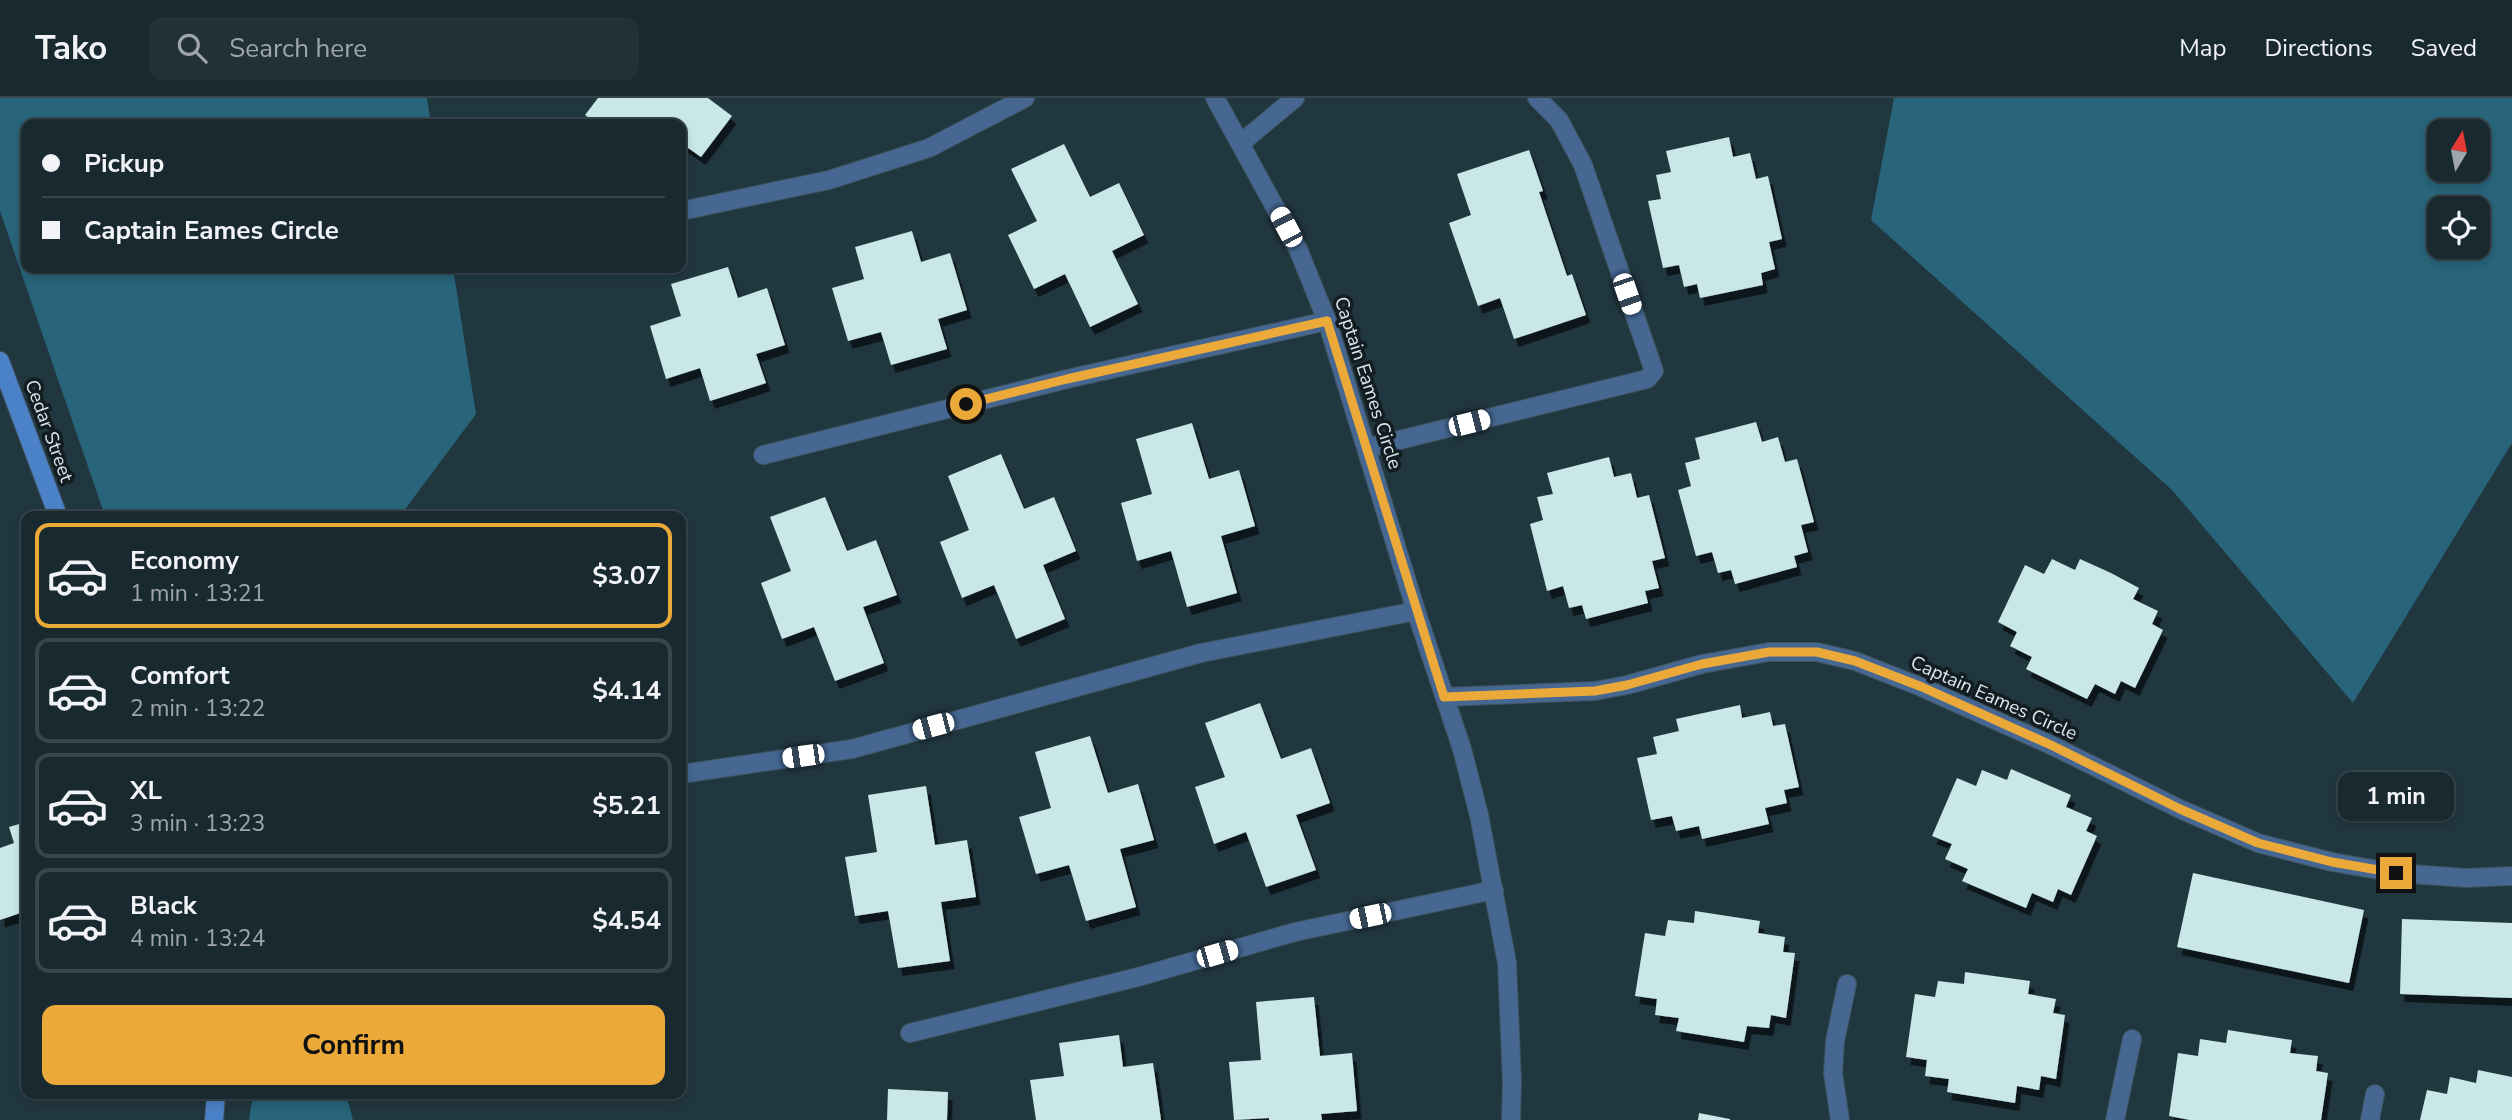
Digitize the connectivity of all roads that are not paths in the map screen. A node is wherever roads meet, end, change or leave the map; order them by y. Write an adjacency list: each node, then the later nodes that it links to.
1 (1025, 98): 6 (street)
2 (1215, 98): 5 (street, Captain Eames Circle)
3 (1295, 98): 5 (street)
4 (1537, 98): 9 (street)
5 (1241, 143): 7 (street, Captain Eames Circle)
6 (686, 210)
7 (1327, 321): 9 (street, Captain Eames Circle); 10 (street)
8 (0, 361): 11 (street, Cedar Street)
9 (1367, 448): 12 (street, Captain Eames Circle)
10 (763, 455)
11 (56, 511)
12 (1416, 611): 13 (street, Captain Eames Circle); 14 (street)
13 (1444, 697): 15 (street, Captain Eames Circle); 16 (street, Captain Eames Circle)
14 (686, 773)
15 (2512, 876)
16 (1494, 890): 18 (street); 23 (street, Captain Eames Circle)
17 (1847, 984): 24 (street)
18 (910, 1033)
19 (2132, 1038): 25 (street)
20 (2375, 1094): 26 (street)
21 (216, 1099): 22 (street)
22 (214, 1120)
23 (1511, 1120)
24 (1840, 1120)
25 (2115, 1120)
26 (2370, 1120)

